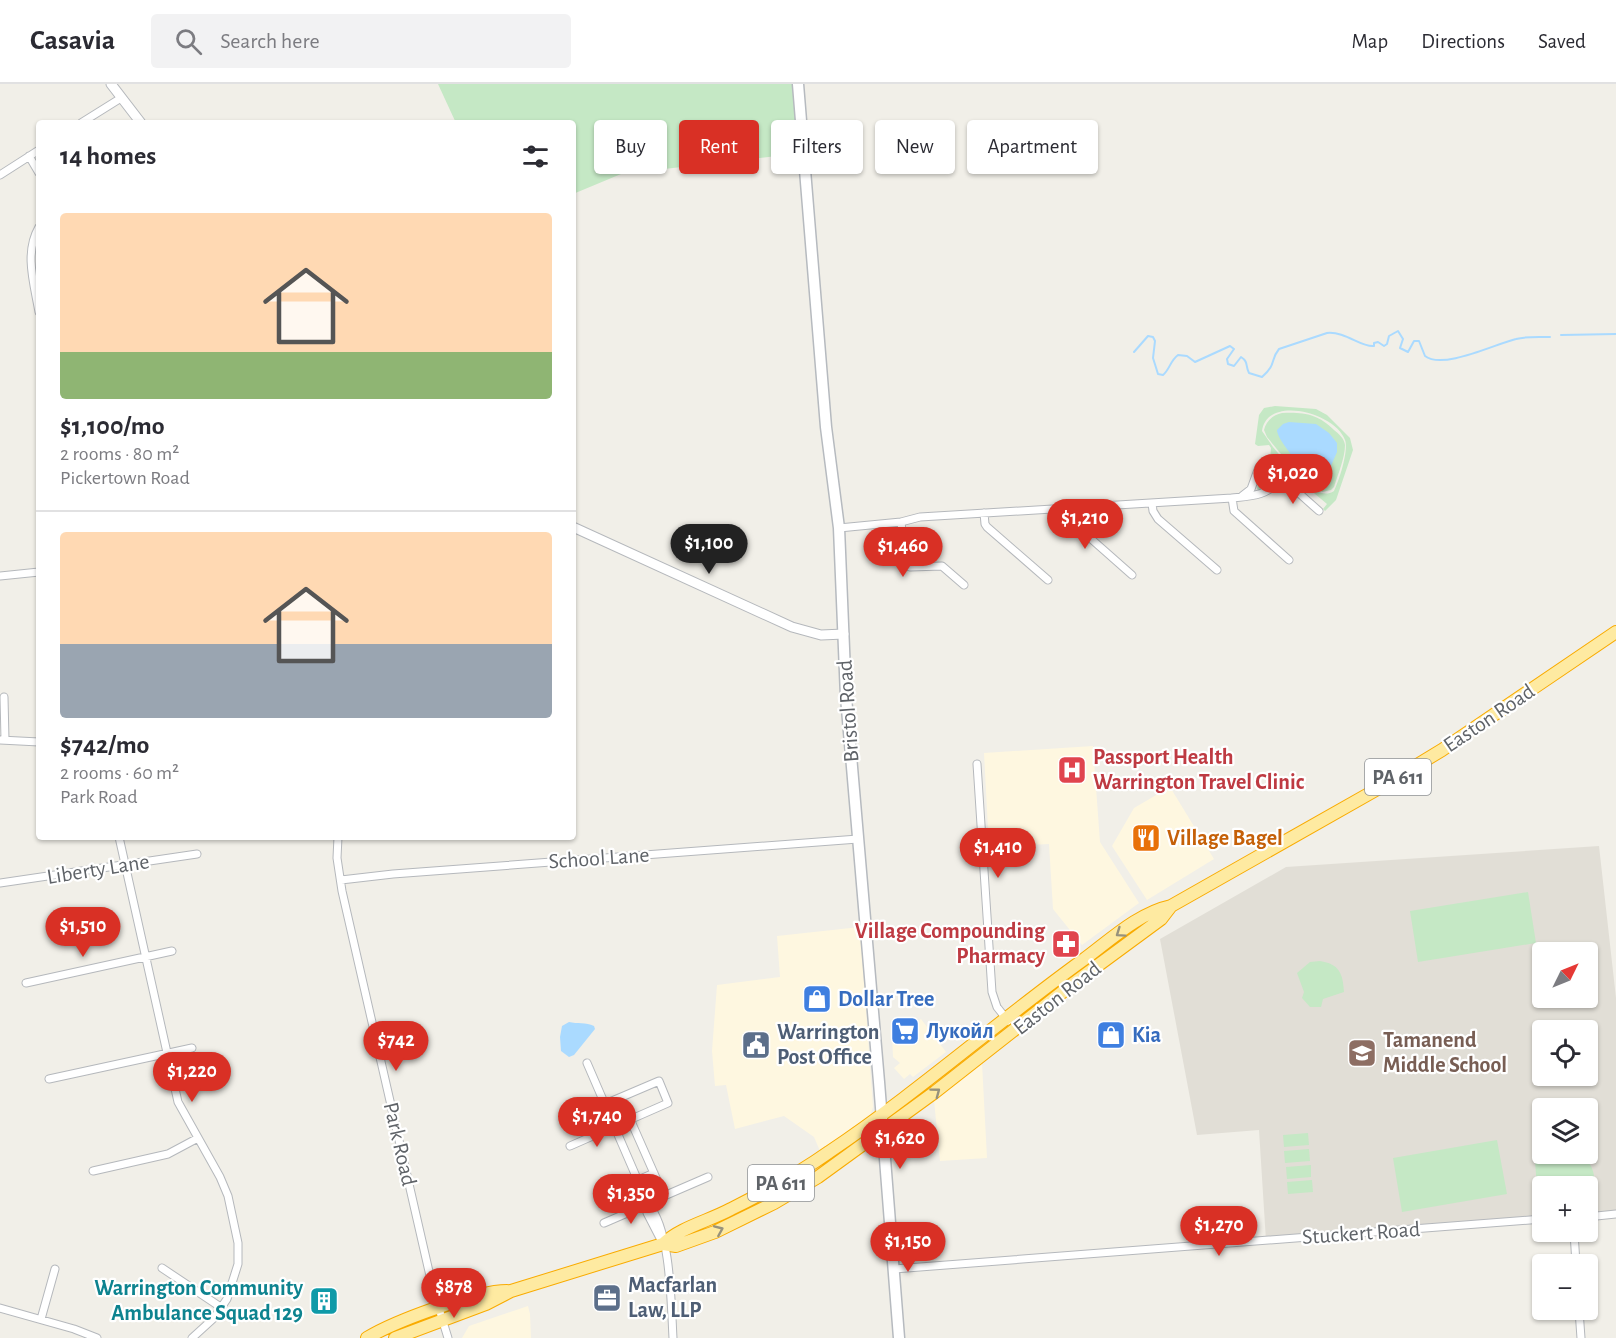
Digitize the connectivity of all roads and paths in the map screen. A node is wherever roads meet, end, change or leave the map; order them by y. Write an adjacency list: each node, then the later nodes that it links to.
1 (111, 84): 3 (street)
2 (798, 84): 21 (main road, Bristol Road)
3 (121, 98): 4 (street); 5 (street)
4 (86, 120)
5 (139, 120)
6 (36, 152): 7 (street)
7 (29, 156): 8 (street); 9 (street)
8 (36, 168)
9 (0, 175)
10 (36, 233): 11 (street)
11 (36, 293)
12 (1280, 480): 13 (street); 13 (street); 17 (street)
13 (1242, 496): 14 (street)
14 (1232, 498): 15 (street); 22 (street)
15 (1152, 502): 16 (street); 23 (street)
16 (1067, 508): 18 (street); 25 (street)
17 (1319, 511)
18 (984, 513): 19 (street); 27 (street)
19 (901, 522): 21 (street); 28 (street)
20 (576, 528): 30 (street)
21 (839, 528): 30 (main road, Bristol Road)
22 (1289, 560)
23 (1217, 570)
24 (36, 572): 26 (street)
25 (1132, 575)
26 (0, 576)
27 (1048, 580)
28 (964, 585)
29 (1616, 632): 42 (highway, Easton Road / PA 611)
30 (844, 634): 35 (main road, Bristol Road)
31 (4, 697): 32 (street)
32 (2, 740): 33 (street)
33 (36, 742)
34 (977, 764): 46 (street)
35 (858, 839): 40 (street, School Lane); 53 (main road, Bristol Road)
36 (120, 840): 39 (street)
37 (338, 840): 40 (street, Park Road)
38 (197, 855): 39 (street, Liberty Lane)
39 (124, 865): 41 (street, Liberty Lane); 44 (street)
40 (340, 880): 74 (street, Park Road)
41 (0, 883)
42 (1171, 906): 46 (highway, Easton Road / PA 611, one-way to 46); 47 (highway, Easton Road / PA 611)
43 (172, 951): 44 (street)
44 (145, 957): 45 (street); 49 (street)
45 (26, 983)
46 (1006, 1019): 47 (street); 53 (highway, Easton Road / PA 611)
47 (1015, 1030): 56 (highway, Easton Road / PA 611, one-way to 47)
48 (192, 1048): 49 (street)
49 (166, 1053): 51 (street); 57 (street)
50 (587, 1063): 52 (street)
51 (49, 1079)
52 (605, 1104): 54 (street); 55 (street)
53 (882, 1114): 56 (main road, Bristol Road); 68 (highway, Easton Road / PA 611)
54 (630, 1119): 55 (street); 60 (street)
55 (614, 1126): 58 (street); 62 (street)
56 (883, 1131): 68 (highway, Easton Road / PA 611, one-way to 56); 71 (main road, Bristol Road)
57 (198, 1138): 59 (street); 73 (street)
58 (570, 1146)
59 (93, 1171)
60 (654, 1173): 61 (street); 62 (street)
61 (708, 1177)
62 (638, 1180): 63 (street)
63 (648, 1203): 67 (street); 68 (street)
64 (1616, 1214): 65 (street)
65 (1598, 1216)
66 (1532, 1220): 71 (street, Stuckert Road)
67 (604, 1223)
68 (663, 1244): 74 (highway, Easton Road / PA 611); 82 (street)
69 (162, 1268): 73 (street)
70 (56, 1269): 75 (street)
71 (894, 1269): 83 (main road, Bristol Road)
72 (0, 1308): 75 (street)
73 (222, 1308): 78 (street)
74 (440, 1314): 79 (highway, Easton Road / PA 611); 80 (highway, Easton Road / PA 611); 81 (street, Park Road)
75 (41, 1319): 77 (street)
76 (1580, 1320): 84 (street)
77 (97, 1338)
78 (192, 1338)
79 (367, 1338)
80 (394, 1338)
81 (448, 1338)
82 (673, 1338)
83 (899, 1338)
84 (1581, 1338)

